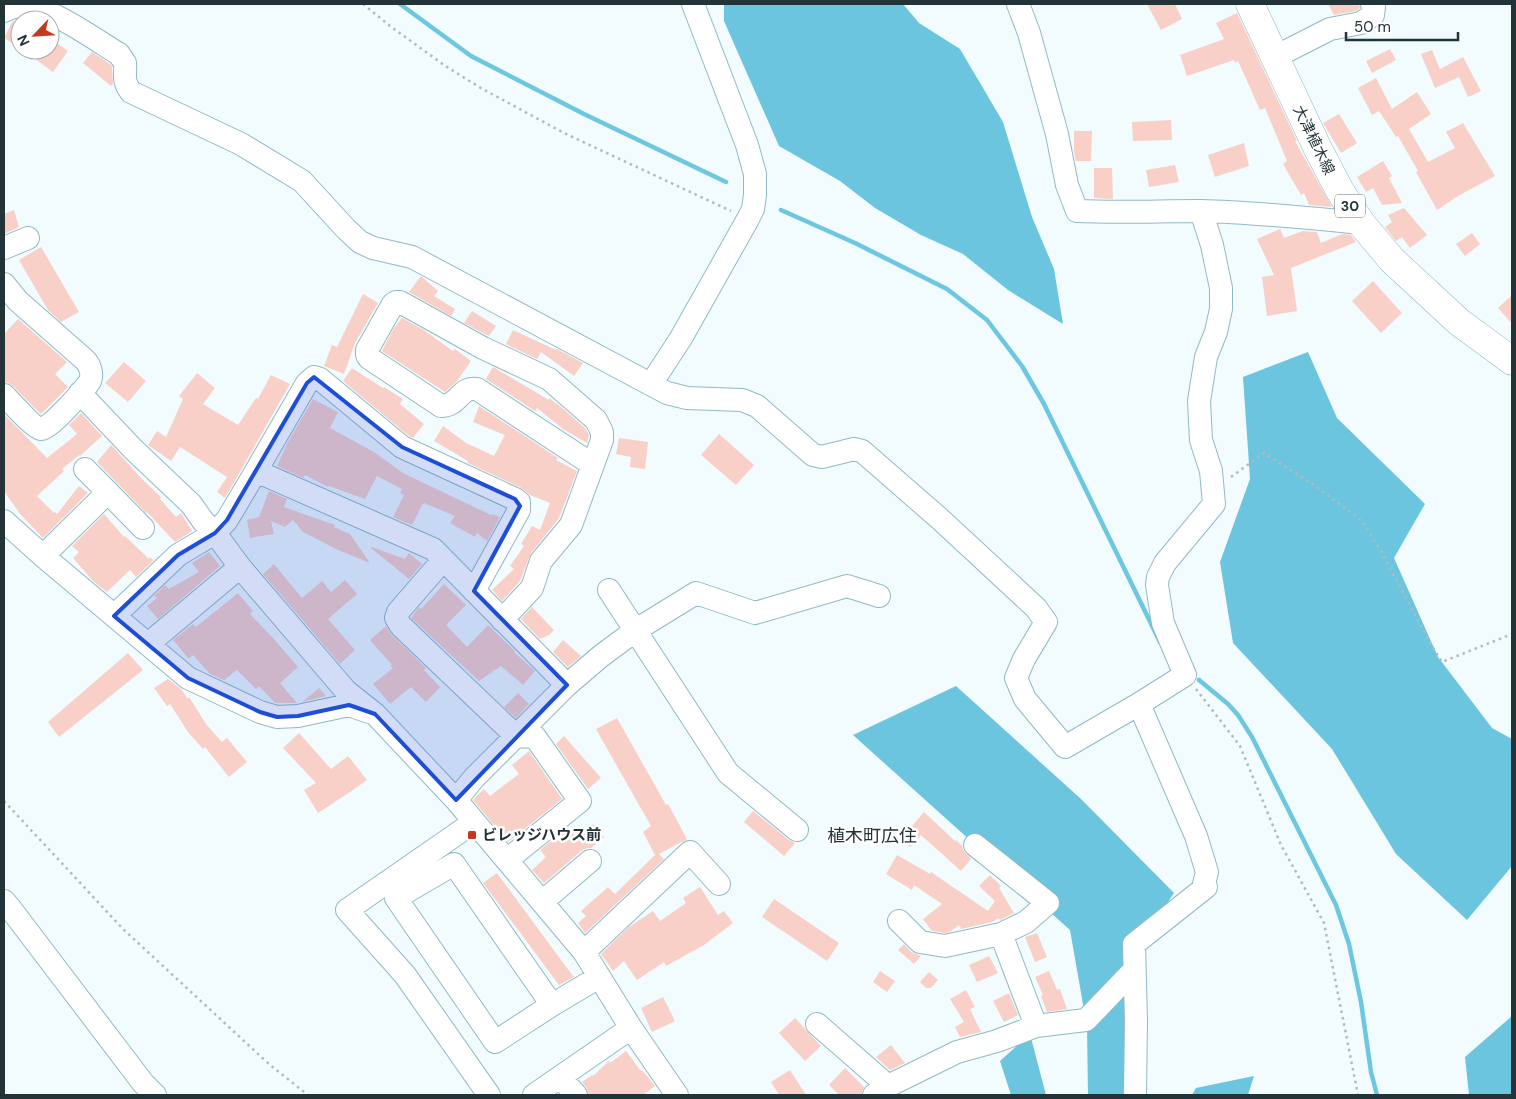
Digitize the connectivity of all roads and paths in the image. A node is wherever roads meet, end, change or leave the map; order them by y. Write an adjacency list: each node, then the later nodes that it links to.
1 (363, 4): 9 (path)
2 (692, 4): 9 (street)
3 (1018, 4): 8 (street)
4 (1250, 4): 7 (main road, 大津植木線 / 30)
5 (1372, 4): 7 (street)
6 (4, 10): 15 (street)
7 (1275, 57): 10 (main road, 大津植木線 / 30)
8 (1201, 211): 10 (street); 21 (street)
9 (748, 219): 15 (street)
10 (1361, 223): 14 (main road, 大津植木線 / 30)
11 (28, 238): 12 (street)
12 (4, 248)
13 (4, 284): 16 (street)
14 (1512, 361)
15 (651, 384): 39 (street)
16 (80, 393): 17 (street); 25 (street)
17 (4, 396)
18 (593, 465): 18 (street); 33 (street)
19 (85, 469): 22 (street)
20 (256, 471): 25 (street); 27 (street); 30 (street)
21 (1213, 490): 35 (path); 37 (street)
22 (108, 492): 24 (street); 26 (street)
23 (4, 521): 26 (street)
24 (143, 528)
25 (215, 533): 28 (street); 32 (street)
26 (43, 556): 32 (street)
27 (443, 560): 30 (street); 41 (street)
28 (240, 567): 36 (street); 40 (street)
29 (609, 590): 34 (street)
30 (474, 591): 33 (street)
31 (879, 596): 34 (street)
32 (114, 616): 36 (street)
33 (502, 620): 38 (street)
34 (636, 630): 38 (street); 45 (street)
35 (1512, 634)
36 (148, 644): 40 (street)
37 (1185, 675): 39 (street); 70 (path)
38 (568, 685): 41 (street)
39 (1139, 704): 55 (street)
40 (375, 714): 42 (street)
41 (516, 736): 42 (street); 47 (street)
42 (456, 800): 44 (street)
43 (4, 801): 65 (path)
44 (474, 822): 47 (street); 66 (street)
45 (797, 830)
46 (975, 845): 53 (street)
47 (507, 860): 51 (street)
48 (590, 861): 51 (street)
49 (719, 884): 54 (street)
50 (4, 901): 64 (street)
51 (542, 902): 54 (street)
52 (899, 921): 53 (street)
53 (1001, 934): 59 (street)
54 (584, 952): 56 (street)
55 (1134, 970): 59 (street); 69 (street)
56 (599, 977): 57 (street); 60 (street)
57 (552, 1005): 57 (street)
58 (817, 1024): 62 (street)
59 (1036, 1026): 62 (street)
60 (631, 1028): 61 (street); 63 (street)
61 (560, 1077): 67 (street); 68 (street)
62 (881, 1091)
63 (667, 1092)
64 (155, 1095)
65 (308, 1095)
66 (489, 1095)
67 (534, 1095)
68 (576, 1095)
69 (1135, 1095)
70 (1358, 1095)

